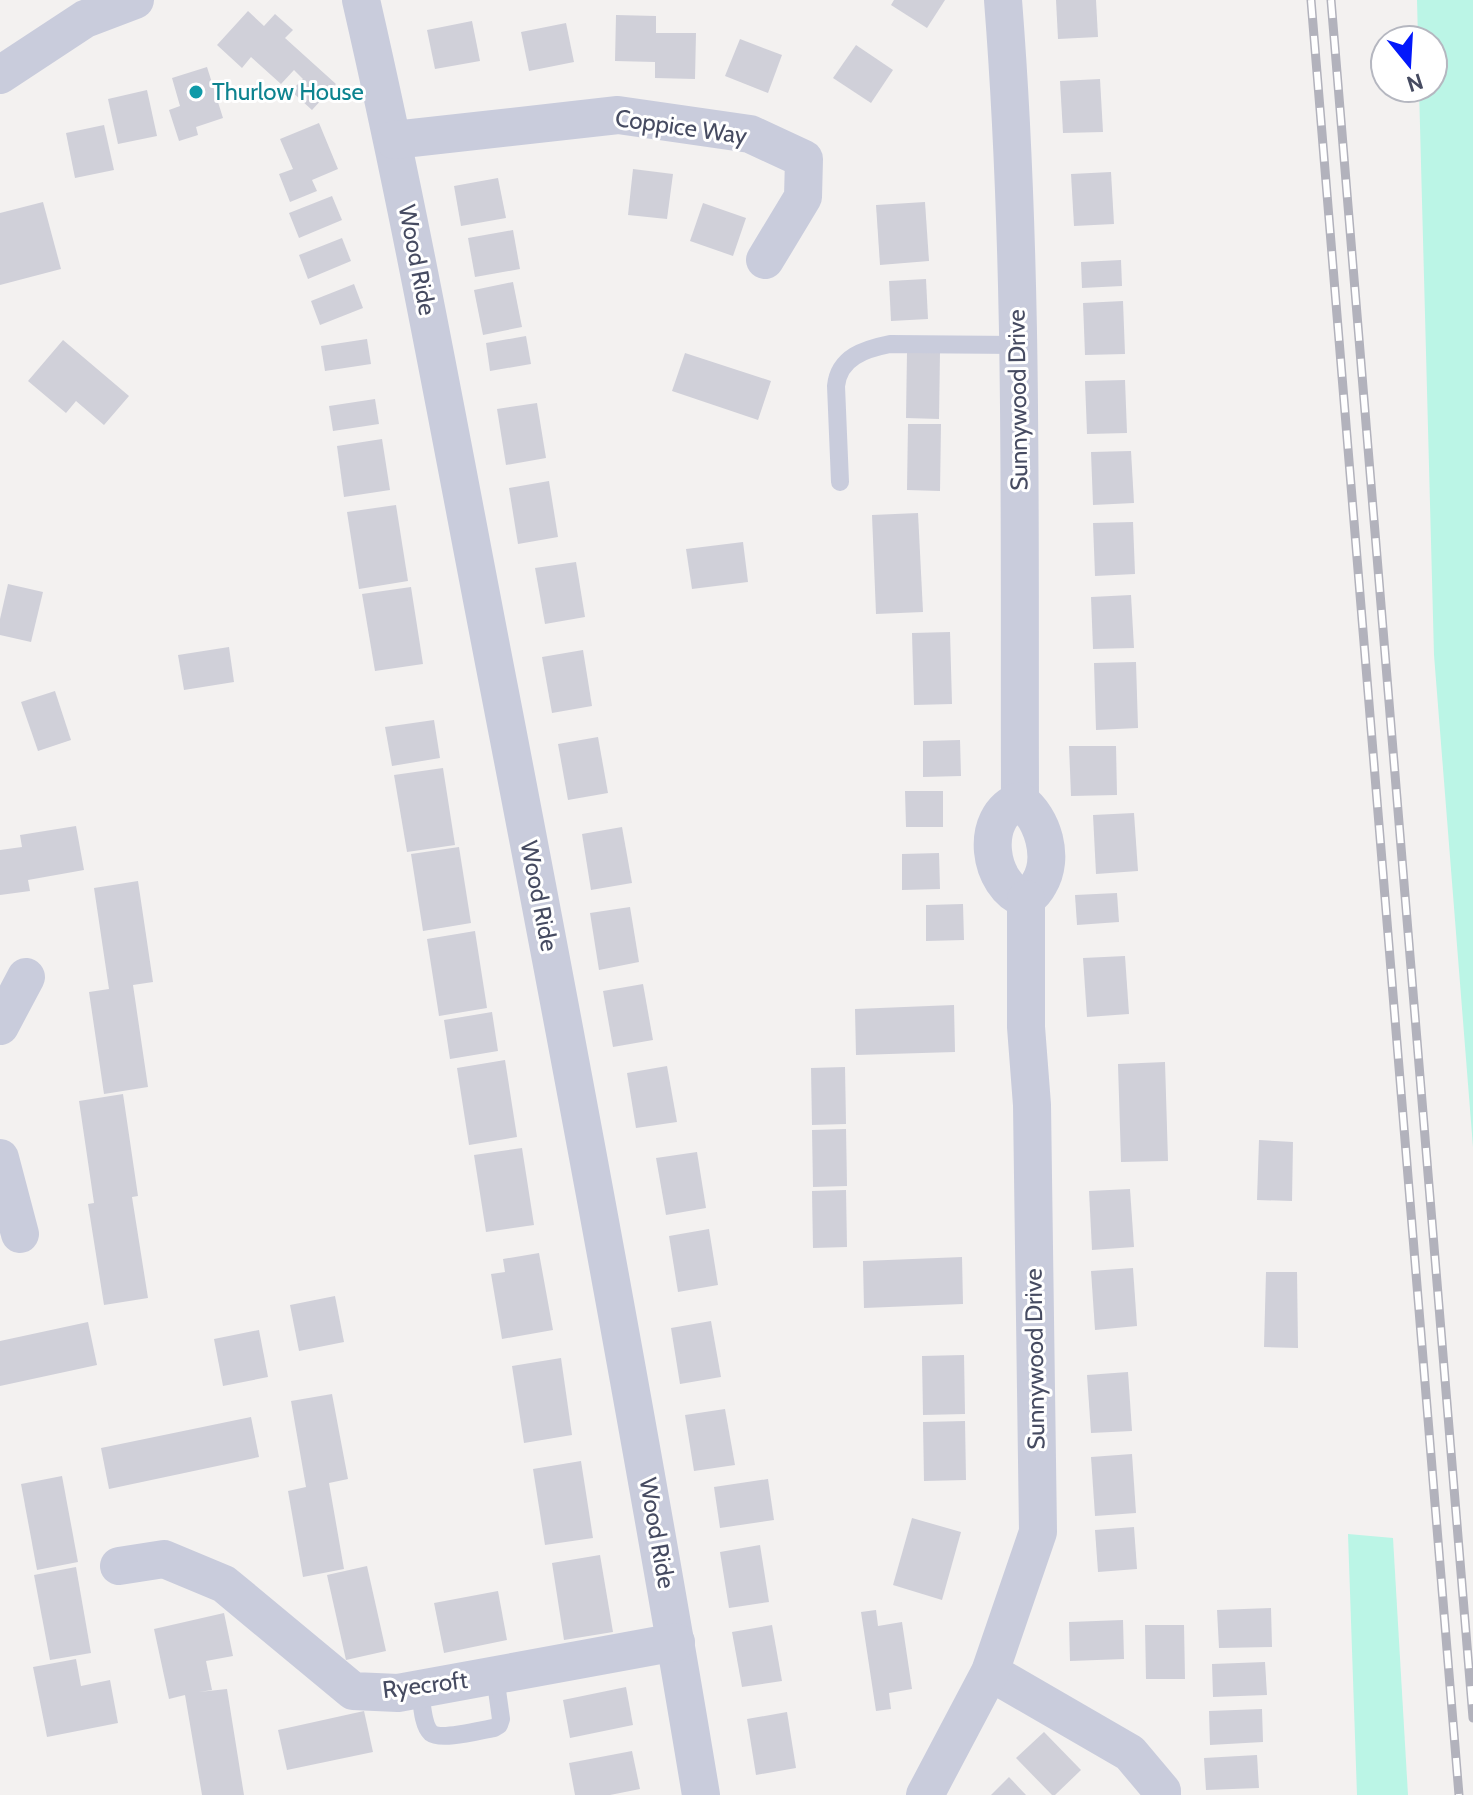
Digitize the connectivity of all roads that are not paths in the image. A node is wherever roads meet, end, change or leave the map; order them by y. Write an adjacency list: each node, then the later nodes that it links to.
1 (135, 0): 4 (street)
2 (361, 0): 6 (street, Wood Ride)
3 (1003, 0): 8 (street, Sunnywood Drive)
4 (84, 10): 5 (street)
5 (0, 75)
6 (394, 140): 7 (street, Coppice Way); 17 (street, Wood Ride)
7 (765, 260)
8 (1019, 345): 9 (lane); 10 (street, Sunnywood Drive)
9 (840, 482)
10 (1020, 801): 11 (street, Sunnywood Drive); 11 (street)
11 (1026, 899): 18 (street, Sunnywood Drive)
12 (26, 977): 13 (street)
13 (0, 1026)
14 (0, 1158): 15 (street)
15 (20, 1234)
16 (119, 1566): 20 (street, Ryecroft)
17 (676, 1642): 19 (street, Ryecroft); 21 (street, Wood Ride)
18 (990, 1672): 22 (street, Sunnywood Drive); 23 (street)
19 (495, 1676): 20 (street, Ryecroft); 20 (lane)
20 (420, 1690)
21 (701, 1795)
22 (925, 1795)
23 (1162, 1795)

